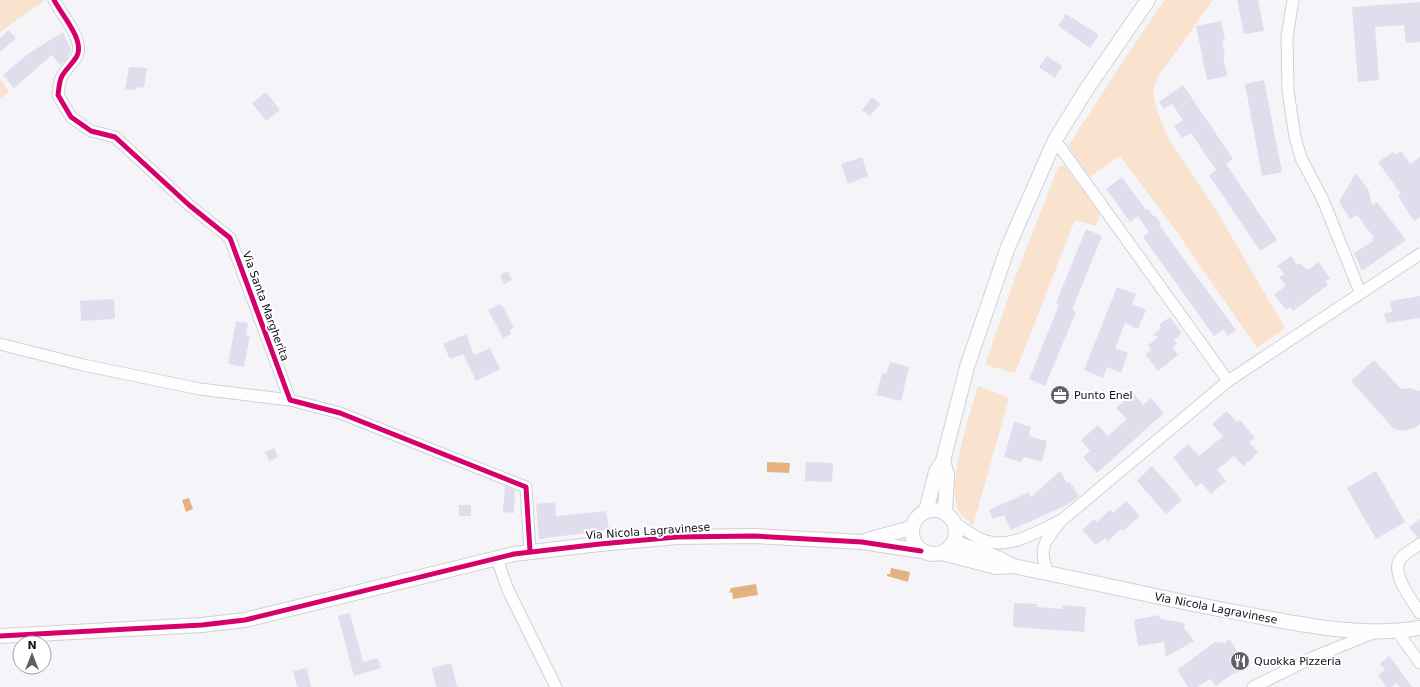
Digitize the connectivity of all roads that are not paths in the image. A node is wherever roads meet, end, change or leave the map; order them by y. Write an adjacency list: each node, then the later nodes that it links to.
1 (54, 0): 9 (street, Via Santa Margherita)
2 (1148, 0): 4 (street)
3 (1293, 0): 6 (street)
4 (1055, 140): 8 (street); 10 (street)
5 (1420, 254): 6 (street)
6 (1360, 292): 8 (street)
7 (0, 344): 9 (street)
8 (1228, 381): 13 (street)
9 (290, 400): 18 (street)
10 (943, 461): 11 (street); 12 (street)
11 (926, 511): 12 (street); 14 (street)
12 (949, 518): 13 (street); 16 (street)
13 (1062, 520): 23 (street)
14 (911, 528): 15 (street, Via Nicola Lagravinese); 19 (street)
15 (862, 542): 18 (street, Via Nicola Lagravinese); 19 (street, Via Nicola Lagravinese)
16 (954, 542): 20 (street); 22 (street, Via Nicola Lagravinese)
17 (1420, 544): 24 (street)
18 (530, 551): 21 (street, Via Nicola Lagravinese)
19 (921, 551): 20 (street)
20 (942, 553): 22 (street, Via Nicola Lagravinese)
21 (497, 559): 28 (street, Via Nicola Lagravinese); 31 (street)
22 (1014, 566): 23 (street, Via Nicola Lagravinese)
23 (1049, 574): 27 (street, Via Nicola Lagravinese)
24 (1420, 613)
25 (1420, 628): 26 (street, Via Nicola Lagravinese)
26 (1397, 631): 27 (street, Via Nicola Lagravinese); 29 (street)
27 (1375, 632): 30 (street)
28 (0, 636)
29 (1420, 663)
30 (1271, 683): 32 (street)
31 (556, 687)
32 (1253, 687)

